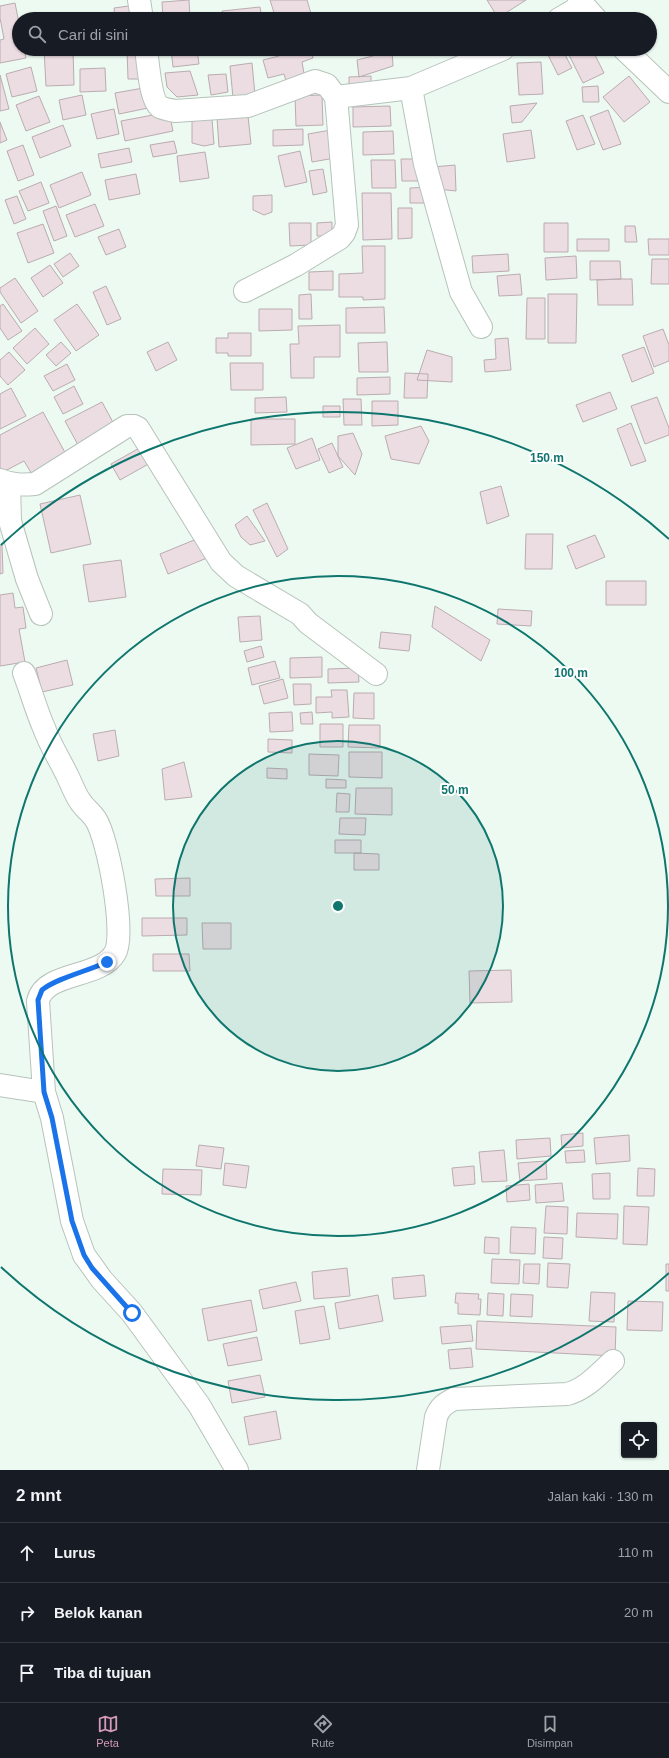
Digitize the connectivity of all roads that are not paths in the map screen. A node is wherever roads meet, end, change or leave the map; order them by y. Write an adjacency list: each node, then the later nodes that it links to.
1 (139, 0): 3 (street)
2 (586, 8): 4 (street)
3 (141, 12)
4 (576, 12)
5 (147, 56): 10 (street)
6 (486, 56): 8 (street)
7 (631, 56): 9 (street)
8 (411, 88): 10 (street); 12 (street)
9 (669, 92)
10 (336, 96): 11 (street)
11 (245, 291)
12 (481, 327)
13 (4, 482): 14 (street); 16 (street)
14 (41, 614)
15 (24, 673): 18 (street)
16 (376, 674)
17 (0, 1085): 18 (street)
18 (44, 1092): 20 (street)
19 (613, 1361): 21 (street)
20 (237, 1470)
21 (428, 1470)

